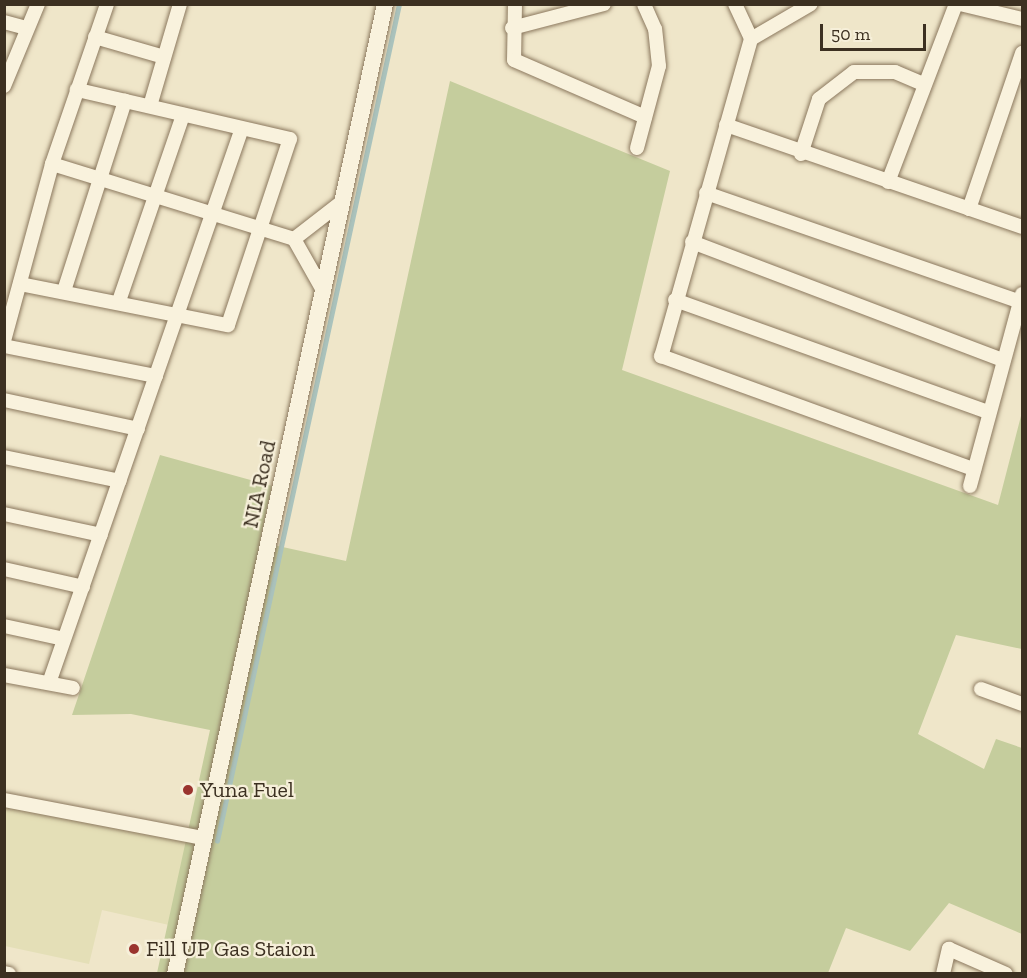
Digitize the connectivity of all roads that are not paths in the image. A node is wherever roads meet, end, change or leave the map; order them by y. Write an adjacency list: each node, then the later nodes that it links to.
1 (38, 4): 13 (street)
2 (107, 4): 15 (street)
3 (180, 4): 18 (street)
4 (385, 4): 35 (street, NIA Road)
5 (515, 4): 14 (street)
6 (604, 4): 14 (street)
7 (644, 4): 25 (street)
8 (735, 4): 16 (street)
9 (811, 4): 16 (street)
10 (958, 4): 11 (street); 20 (street)
11 (1023, 19)
12 (4, 22): 13 (street)
13 (27, 28): 19 (street)
14 (512, 28): 25 (street)
15 (95, 37): 18 (street); 21 (street)
16 (752, 39): 26 (street)
17 (1023, 53): 36 (street)
18 (164, 57): 23 (street)
19 (5, 81)
20 (923, 84): 29 (street); 32 (street)
21 (77, 90): 22 (street); 30 (street)
22 (125, 101): 23 (street); 31 (street)
23 (150, 106): 24 (street)
24 (183, 115): 27 (street); 34 (street)
25 (645, 117): 28 (street)
26 (726, 125): 29 (street); 33 (street)
27 (241, 131): 37 (street); 39 (street)
28 (637, 148)
29 (801, 154): 32 (street)
30 (52, 164): 31 (street); 42 (street)
31 (100, 179): 34 (street); 43 (street)
32 (888, 182): 36 (street)
33 (706, 193): 41 (street); 45 (street)
34 (154, 196): 37 (street); 47 (street)
35 (343, 201): 40 (street); 44 (street, NIA Road)
36 (969, 209): 38 (street)
37 (213, 215): 39 (street); 48 (street)
38 (1023, 227)
39 (260, 230): 40 (street); 48 (street)
40 (294, 239): 44 (street)
41 (692, 242): 46 (street); 51 (street)
42 (20, 284): 43 (street); 49 (street)
43 (64, 291): 47 (street)
44 (324, 292): 72 (street, NIA Road)
45 (1021, 298): 51 (street)
46 (675, 300): 54 (street); 57 (street)
47 (119, 301): 48 (street)
48 (179, 311): 52 (street)
49 (4, 341)
50 (4, 346): 52 (street)
51 (1002, 360): 54 (street)
52 (156, 375): 55 (street)
53 (4, 400): 55 (street)
54 (988, 412): 57 (street)
55 (138, 429): 58 (street)
56 (4, 457): 58 (street)
57 (974, 469): 59 (street)
58 (120, 481): 61 (street)
59 (970, 486)
60 (4, 514): 61 (street)
61 (101, 535): 63 (street)
62 (4, 569): 63 (street)
63 (83, 586): 65 (street)
64 (4, 626): 65 (street)
65 (64, 639): 67 (street)
66 (4, 675): 67 (street)
67 (49, 683): 68 (street)
68 (73, 688)
69 (981, 689): 70 (street)
70 (1023, 704)
71 (4, 800): 72 (street)
72 (204, 838): 73 (street, NIA Road)
73 (175, 974)
74 (943, 974): 75 (street)
75 (1006, 974)

